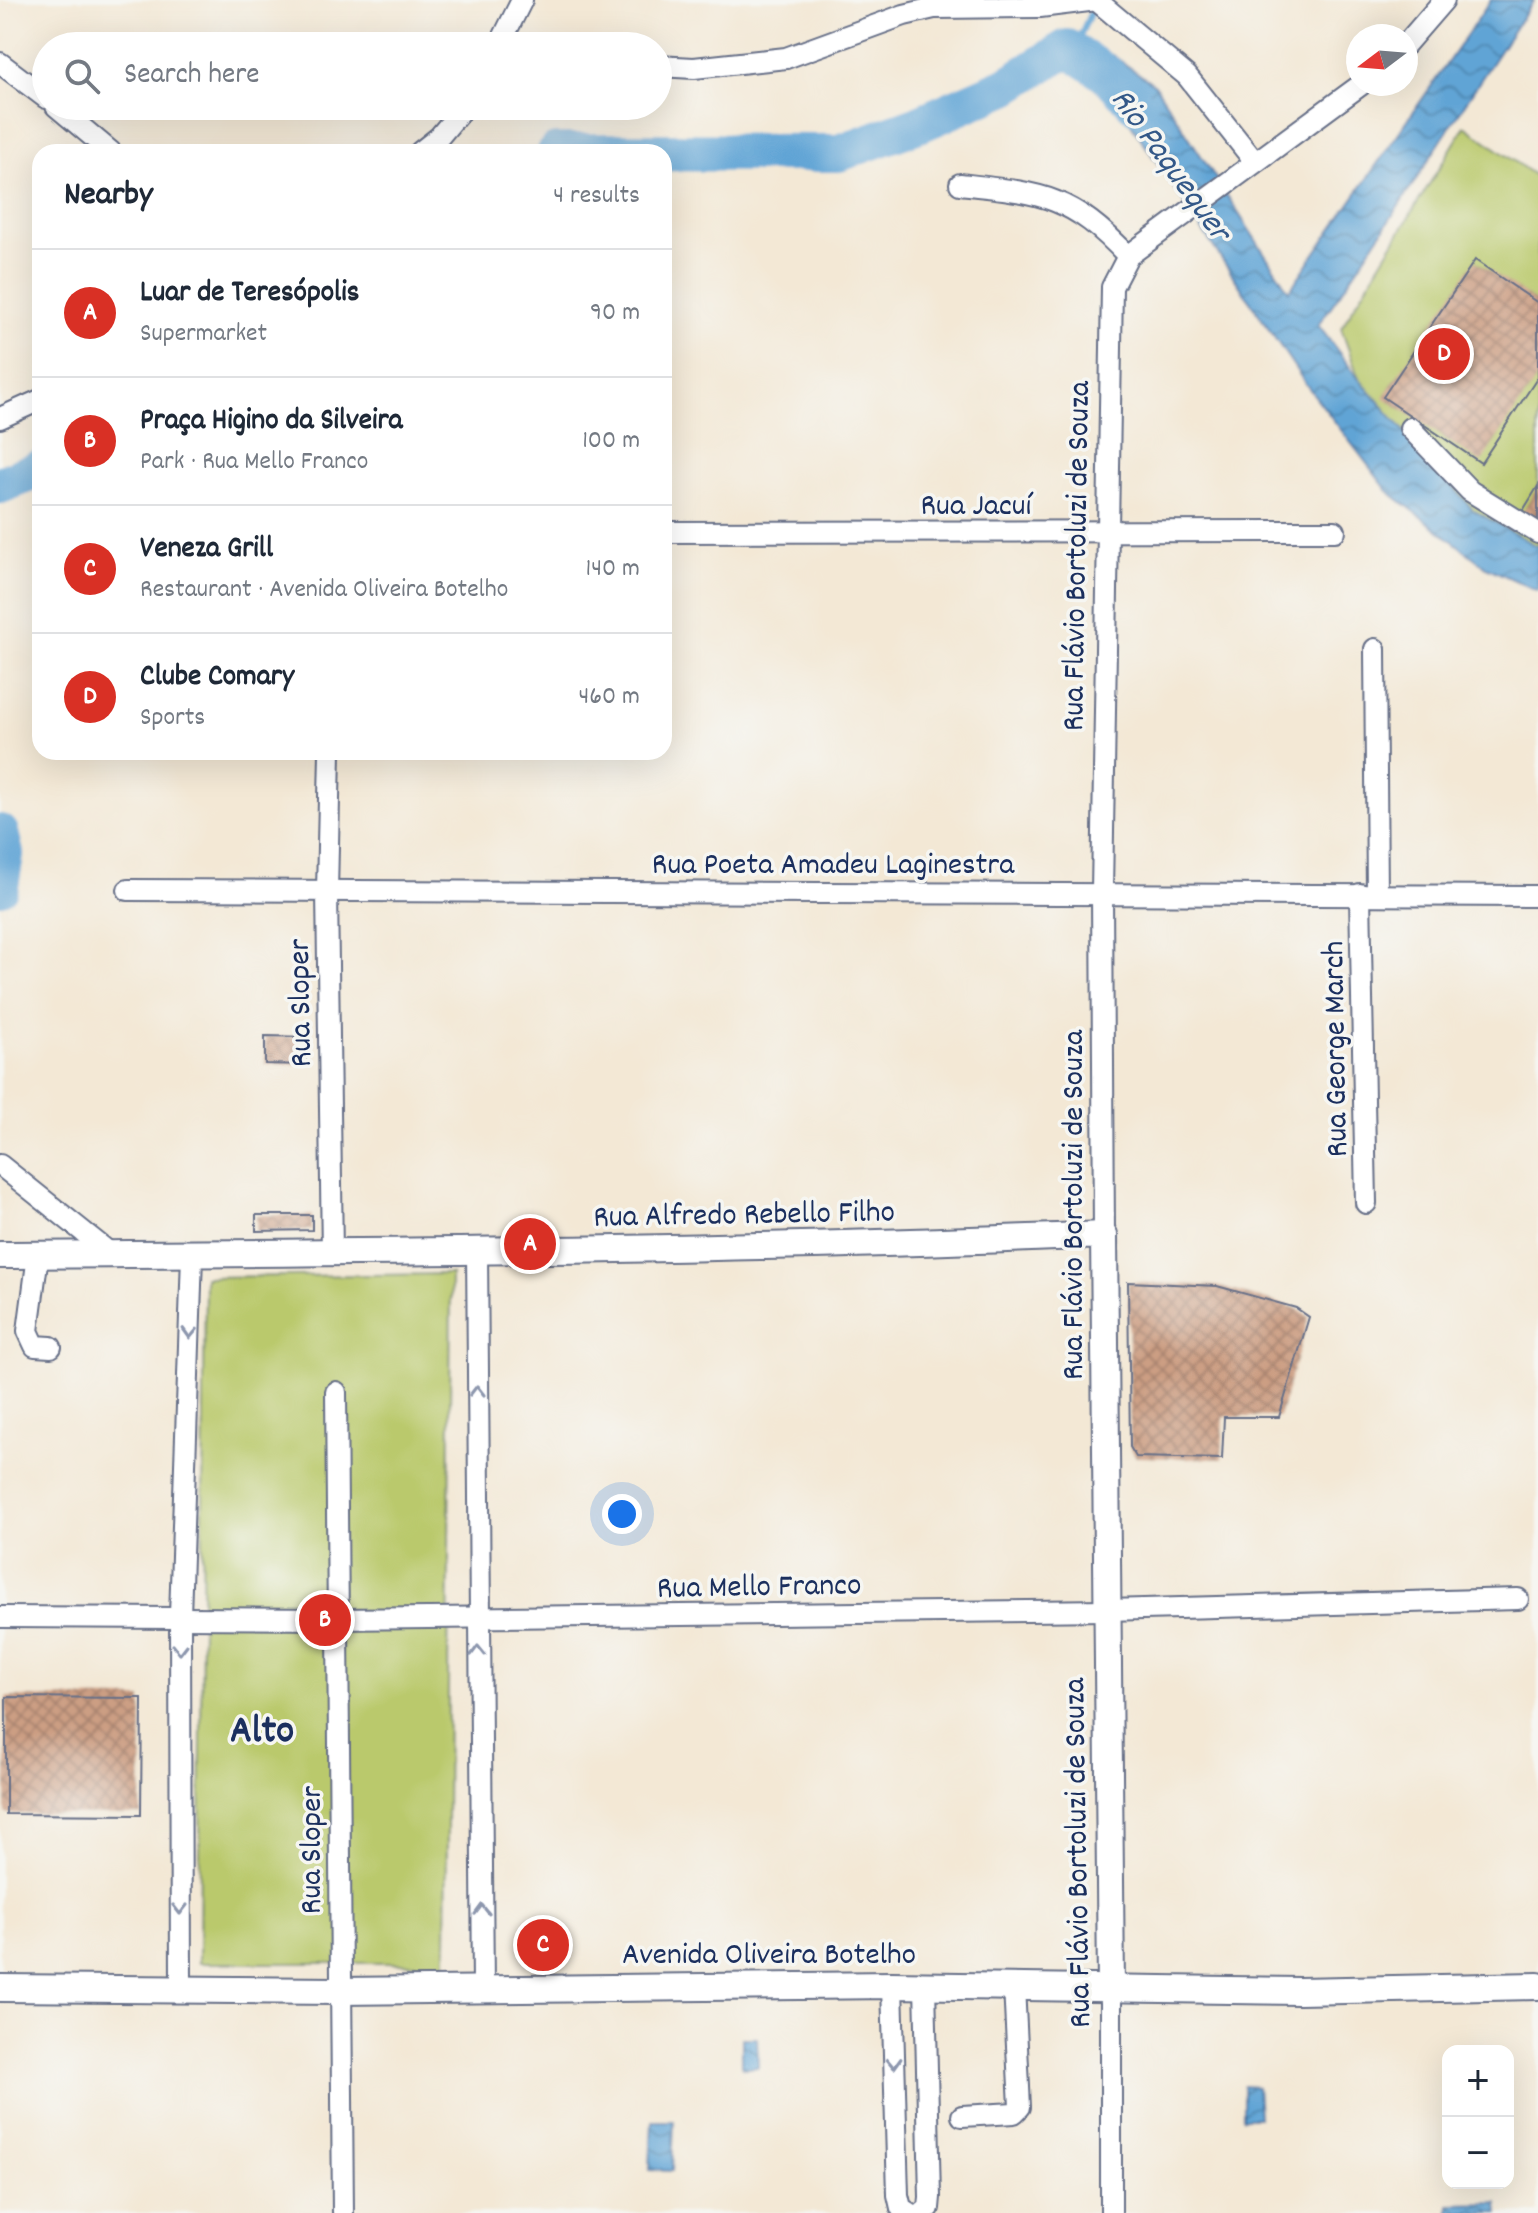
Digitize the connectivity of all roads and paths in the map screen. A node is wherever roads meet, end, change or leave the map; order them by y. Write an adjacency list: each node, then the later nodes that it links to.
1 (522, 0): 5 (street)
2 (1096, 0): 7 (street); 14 (street)
3 (1444, 0): 4 (street)
4 (1418, 30)
5 (506, 32)
6 (0, 63): 8 (street)
7 (672, 67)
8 (32, 87)
9 (1346, 96): 14 (street, Rua Flávio Bortoluzi de Souza)
10 (73, 120): 12 (street)
11 (453, 120): 13 (street)
12 (101, 144)
13 (430, 144)
14 (1255, 162): 16 (street, Rua Flávio Bortoluzi de Souza)
15 (960, 184): 16 (street)
16 (1128, 256): 22 (street, Rua Flávio Bortoluzi de Souza)
17 (32, 404): 18 (street)
18 (0, 418)
19 (1410, 428): 23 (street)
20 (1335, 531): 22 (street, Rua Jacuí)
21 (672, 532): 22 (street, Rua Jacuí)
22 (1110, 533): 28 (street, Rua Flávio Bortoluzi de Souza)
23 (1538, 533)
24 (1375, 649): 29 (street, Rua George March)
25 (330, 760): 27 (street, Rua Sloper)
26 (128, 890): 27 (street, Rua Poeta Amadeu Laginestra)
27 (327, 892): 28 (street, Rua Poeta Amadeu Laginestra); 36 (street, Rua Sloper)
28 (1102, 892): 29 (street, Rua Poeta Amadeu Laginestra); 33 (street, Rua Flávio Bortoluzi de Souza)
29 (1369, 894): 30 (street, Rua Poeta Amadeu Laginestra); 32 (street, Rua George March)
30 (1538, 896)
31 (0, 1165): 35 (street)
32 (1366, 1203)
33 (1104, 1235): 34 (main road, Rua Alfredo Rebello Filho); 43 (main road, Rua Flávio Bortoluzi de Souza)
34 (477, 1249): 36 (main road, Rua Alfredo Rebello Filho); 45 (street, one-way to 34)
35 (111, 1254): 38 (main road, Rua Alfredo Rebello Filho); 39 (main road, Rua Alfredo Rebello Filho)
36 (332, 1254): 39 (main road, Rua Alfredo Rebello Filho)
37 (0, 1255): 38 (main road, Rua Alfredo Rebello Filho)
38 (38, 1255): 40 (street)
39 (192, 1255): 44 (street, one-way to 44)
40 (51, 1347)
41 (336, 1392): 47 (street, Rua Sloper)
42 (1518, 1599): 43 (street, Rua Mello Franco)
43 (1107, 1610): 45 (street, Rua Mello Franco); 54 (main road, Rua Flávio Bortoluzi de Souza)
44 (180, 1616): 46 (street, Rua Mello Franco); 47 (street, Rua Mello Franco); 55 (street, one-way to 55)
45 (477, 1616): 47 (street, Rua Mello Franco); 53 (street, one-way to 45)
46 (0, 1617)
47 (338, 1619): 56 (street, Rua Sloper)
48 (892, 1985): 49 (main road, Avenida Oliveira Botelho); 53 (main road, Avenida Oliveira Botelho); 59 (street, one-way to 59)
49 (925, 1985): 50 (main road, Avenida Oliveira Botelho); 60 (street)
50 (1014, 1986): 54 (main road, Avenida Oliveira Botelho); 57 (street)
51 (1538, 1986): 54 (main road, Avenida Oliveira Botelho)
52 (0, 1988): 55 (main road, Avenida Oliveira Botelho)
53 (483, 1988): 56 (main road, Avenida Oliveira Botelho)
54 (1111, 1988): 61 (street, Rua Flávio Bortoluzi de Souza)
55 (181, 1989): 56 (main road, Avenida Oliveira Botelho)
56 (339, 1991): 58 (street, Rua Sloper)
57 (962, 2116)
58 (343, 2213)
59 (909, 2213)
60 (923, 2213)
61 (1111, 2213)

